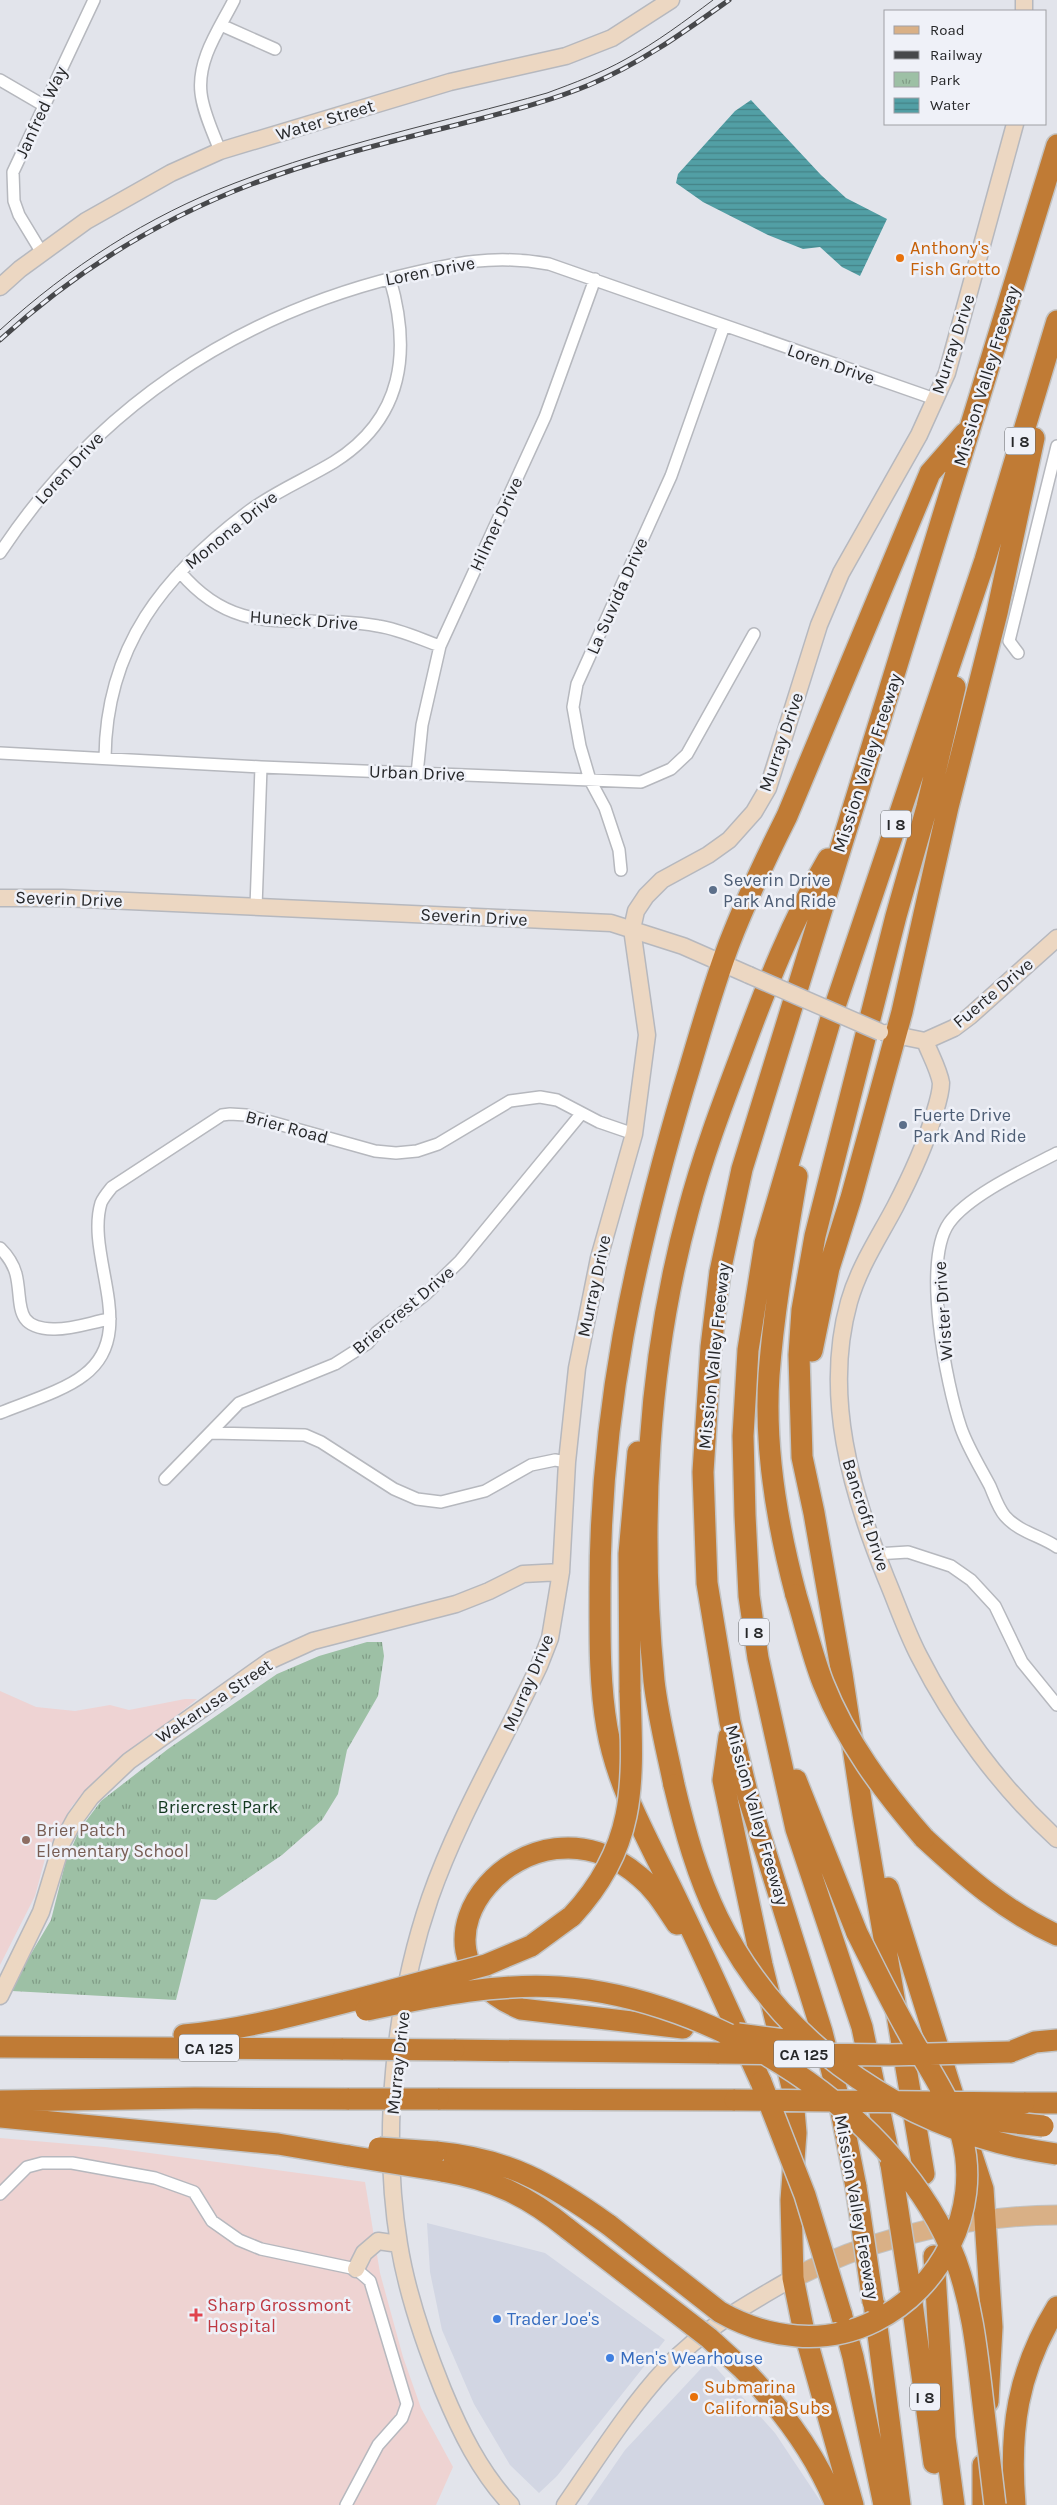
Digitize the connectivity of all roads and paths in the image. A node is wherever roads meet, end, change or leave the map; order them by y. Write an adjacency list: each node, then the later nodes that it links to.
1 (94, 0): 7 (street, Janfred Way)
2 (234, 0): 4 (street)
3 (671, 0): 10 (main road, Water Street)
4 (221, 25): 5 (street); 10 (street)
5 (275, 49)
6 (0, 80): 7 (street)
7 (43, 105): 11 (street, Janfred Way)
8 (1015, 125): 18 (main road, Murray Drive)
9 (1057, 145): 19 (highway, Mission Valley Freeway / I 8)
10 (220, 151): 11 (main road, Water Street)
11 (42, 253): 14 (main road, Water Street)
12 (390, 279): 13 (street, Loren Drive); 21 (street, Loren Drive); 23 (street, Monona Drive)
13 (595, 279): 16 (street, Loren Drive); 25 (street, Hilmer Drive)
14 (0, 287)
15 (1057, 321): 22 (highway, Mission Valley Freeway / I 8)
16 (724, 326): 18 (street, Loren Drive); 31 (street, La Suvida Drive)
17 (1057, 328): 39 (highway)
18 (935, 399): 36 (main road, Murray Drive)
19 (970, 428): 32 (highway, Mission Valley Freeway / I 8); 38 (highway)
20 (1057, 446): 26 (street)
21 (0, 553)
22 (985, 560): 41 (highway, Mission Valley Freeway / I 8); 52 (highway)
23 (180, 572): 25 (street, Huneck Drive); 28 (street, Monona Drive)
24 (754, 634): 31 (street, Urban Drive)
25 (440, 646): 30 (street, Hilmer Drive)
26 (1018, 653)
27 (0, 753): 28 (street, Urban Drive)
28 (105, 758): 29 (street, Urban Drive)
29 (261, 767): 30 (street, Urban Drive); 35 (street)
30 (418, 774): 31 (street, Urban Drive)
31 (590, 780): 33 (street, La Suvida Drive)
32 (845, 829): 47 (highway); 58 (highway, Mission Valley Freeway / I 8)
33 (621, 870)
34 (0, 898): 35 (main road, Severin Drive)
35 (256, 907): 36 (main road, Severin Drive)
36 (632, 929): 38 (main road, Severin Drive); 43 (main road, Murray Drive)
37 (1057, 938): 40 (main road, Fuerte Drive)
38 (723, 963): 39 (main road, Severin Drive, bridge); 62 (highway)
39 (888, 1034): 40 (main road, Severin Drive); 52 (highway)
40 (925, 1042): 54 (main road, Bancroft Drive)
41 (811, 1089): 57 (highway, Mission Valley Freeway / I 8); 61 (highway, bridge)
42 (581, 1114): 43 (street, Brier Road); 46 (street, Brier Road); 49 (street, Briercrest Drive)
43 (634, 1134): 50 (main road, Murray Drive)
44 (1057, 1153): 53 (street, Wister Drive)
45 (0, 1248): 46 (street)
46 (110, 1319): 48 (street, Brier Road)
47 (660, 1347): 64 (highway, bridge); 76 (highway, bridge)
48 (0, 1413)
49 (211, 1433): 50 (street); 51 (street, Briercrest Drive)
50 (567, 1462): 55 (main road, Murray Drive)
51 (165, 1479)
52 (814, 1513): 59 (highway)
53 (1056, 1544)
54 (876, 1554): 56 (street); 60 (main road, Bancroft Drive)
55 (561, 1572): 63 (main road, Wakarusa Street); 81 (main road, Murray Drive)
56 (1057, 1705)
57 (771, 1719): 77 (highway, bridge); 92 (highway, Mission Valley Freeway / I 8, bridge)
58 (730, 1722): 83 (highway); 91 (highway, Mission Valley Freeway / I 8, bridge)
59 (858, 1770): 80 (highway); 93 (highway, bridge)
60 (1057, 1839)
61 (1057, 1935)
62 (716, 1986): 70 (highway, bridge); 90 (highway, bridge)
63 (0, 1996)
64 (368, 2003): 66 (highway); 95 (highway, bridge)
65 (1057, 2040): 68 (highway)
66 (74, 2046): 67 (highway, CA 125); 70 (highway, CA 125, bridge)
67 (0, 2047)
68 (1010, 2052): 69 (highway, CA 125); 70 (highway, CA 125, bridge)
69 (1057, 2053)
70 (889, 2054)
71 (0, 2101): 72 (highway, bridge)
72 (870, 2101): 73 (highway, bridge); 75 (highway, bridge)
73 (1057, 2104)
74 (0, 2117): 77 (highway, bridge)
75 (1050, 2128)
76 (1057, 2154)
77 (439, 2162): 88 (highway, bridge)
78 (0, 2194): 82 (street)
79 (1057, 2215): 80 (main road)
80 (985, 2218): 83 (main road); 94 (highway)
81 (399, 2244): 82 (main road); 86 (main road, Murray Drive)
82 (356, 2269): 85 (street)
83 (793, 2278): 87 (main road); 89 (highway)
84 (1057, 2307): 96 (highway)
85 (346, 2505)
86 (511, 2505)
87 (564, 2505)
88 (836, 2505)
89 (853, 2505)
90 (884, 2505)
91 (900, 2505)
92 (940, 2505)
93 (954, 2505)
94 (983, 2505)
95 (995, 2505)
96 (1015, 2505)

